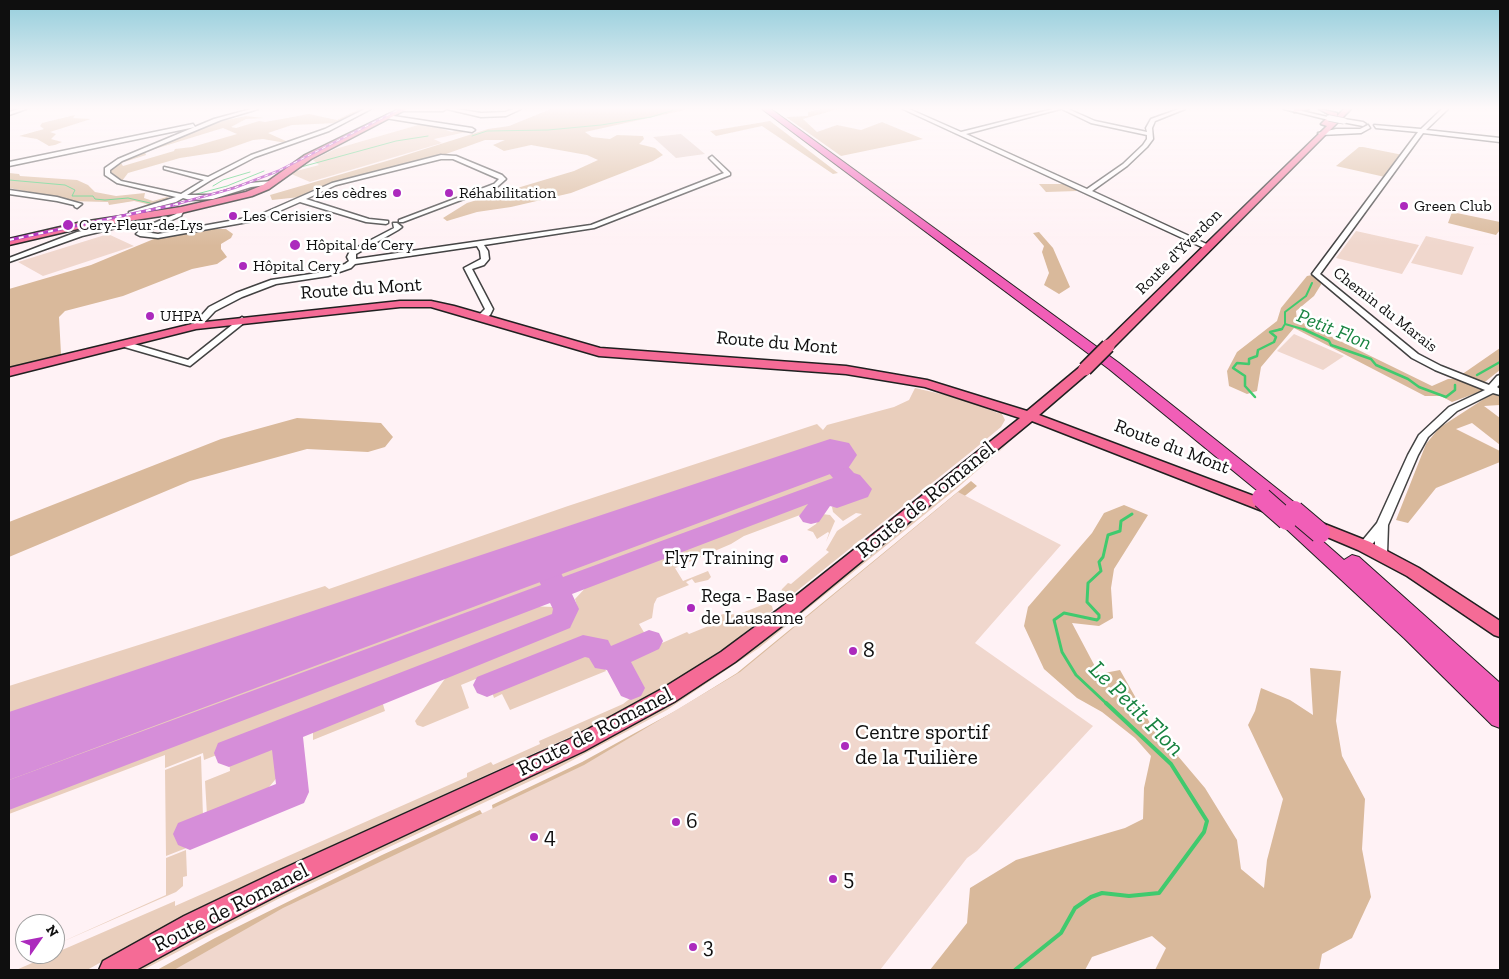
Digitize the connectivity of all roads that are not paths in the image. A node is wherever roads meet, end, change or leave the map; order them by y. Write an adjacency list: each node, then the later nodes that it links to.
1 (57, 155): 12 (street)
2 (131, 155): 18 (street)
3 (257, 155): 14 (street)
4 (313, 155): 15 (main road)
5 (819, 155): 43 (highway, bridge)
6 (828, 155): 43 (highway)
7 (1005, 155): 17 (street)
8 (1136, 155): 17 (street)
9 (1300, 155): 27 (main road, Route d'Yverdon)
10 (1404, 155): 36 (street, Chemin du Marais)
11 (712, 158): 26 (street)
12 (9, 164)
13 (166, 168): 14 (street)
14 (209, 179): 18 (street)
15 (272, 183): 18 (street); 21 (main road)
16 (9, 192): 20 (street)
17 (1087, 192): 27 (street)
18 (183, 197): 22 (street)
19 (301, 200): 21 (street); 23 (street); 23 (street)
20 (77, 206)
21 (182, 210): 25 (main road)
22 (132, 213)
23 (398, 222): 29 (street)
24 (114, 227): 28 (street)
25 (9, 242)
26 (479, 243): 29 (street); 30 (street)
27 (1209, 247): 39 (main road, Route d'Yverdon, bridge)
28 (9, 260)
29 (353, 262): 32 (street)
30 (481, 317): 31 (main road, Route du Mont); 38 (main road, Route du Mont)
31 (242, 320): 32 (main road, Route du Mont); 33 (street)
32 (196, 326): 33 (main road, Route du Mont)
33 (124, 344): 34 (main road, Route du Mont)
34 (9, 372)
35 (1500, 378): 36 (street)
36 (1489, 389): 37 (street); 44 (street)
37 (1500, 392)
38 (966, 395): 40 (main road, Route du Mont); 42 (main road)
39 (1046, 403): 40 (main road, Route d'Yverdon); 41 (main road)
40 (1030, 416): 41 (main road, Route du Mont); 42 (main road, Route de Romanel)
41 (1068, 430): 45 (main road, Route du Mont)
42 (1011, 432): 50 (main road, Route de Romanel)
43 (1291, 516): 48 (highway, bridge); 49 (highway)
44 (1382, 525): 45 (street); 46 (street)
45 (1364, 546): 46 (main road, Route du Mont)
46 (1380, 554): 47 (main road, Route du Mont)
47 (1500, 630)
48 (1500, 697)
49 (1500, 718)
50 (112, 970)

